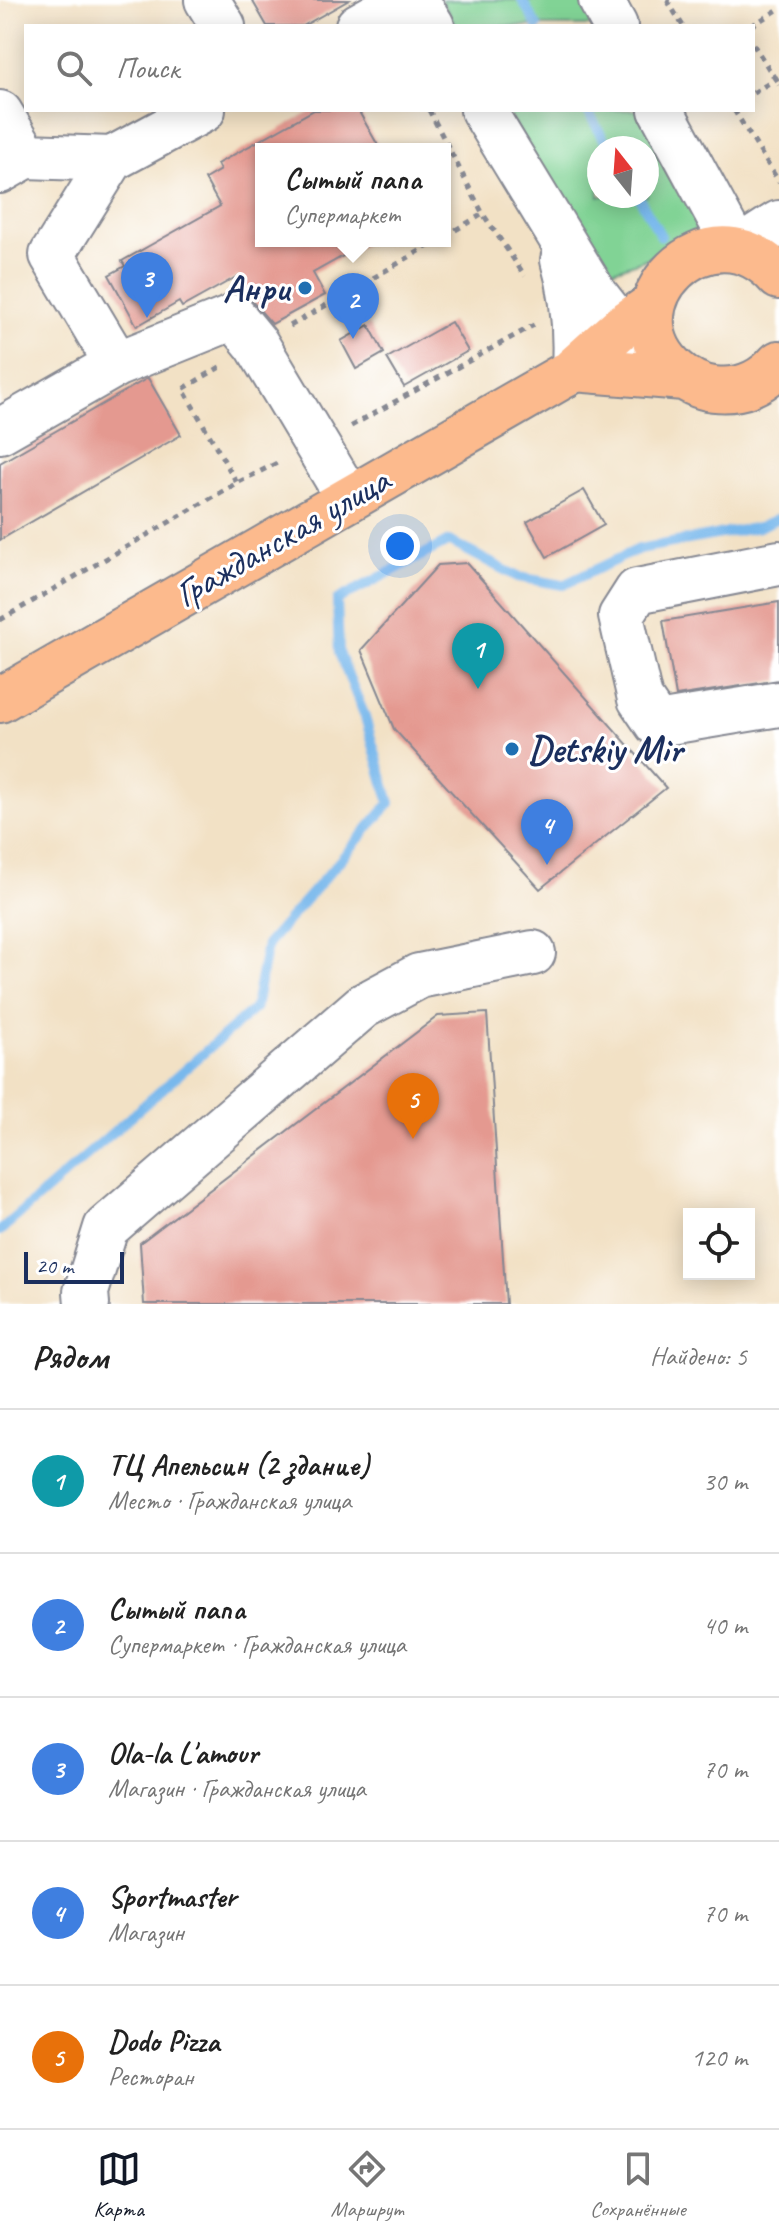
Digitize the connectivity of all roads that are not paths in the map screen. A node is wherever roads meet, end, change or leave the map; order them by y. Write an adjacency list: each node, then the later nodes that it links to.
1 (207, 0): 5 (street)
2 (404, 0): 6 (street)
3 (416, 0): 7 (street)
4 (601, 0): 8 (street)
5 (222, 24)
6 (362, 24)
7 (431, 24)
8 (614, 24)
9 (199, 112): 13 (street)
10 (484, 112): 15 (street)
11 (662, 112): 17 (street)
12 (0, 113): 14 (street)
13 (112, 159): 14 (street); 20 (street)
14 (13, 164)
15 (551, 222): 19 (street); 21 (street)
16 (779, 223): 17 (street)
17 (737, 250): 18 (main road); 19 (main road, Гражданская улица)
18 (779, 277)
19 (654, 339): 21 (main road); 21 (main road, Гражданская улица); 22 (main road)
20 (117, 364): 23 (street); 24 (street)
21 (570, 372): 24 (main road, Гражданская улица)
22 (776, 372)
23 (0, 431)
24 (349, 499): 26 (main road, Гражданская улица)
25 (779, 563): 27 (street)
26 (0, 700)
27 (779, 704)
28 (533, 953): 29 (street)
29 (87, 1304)

